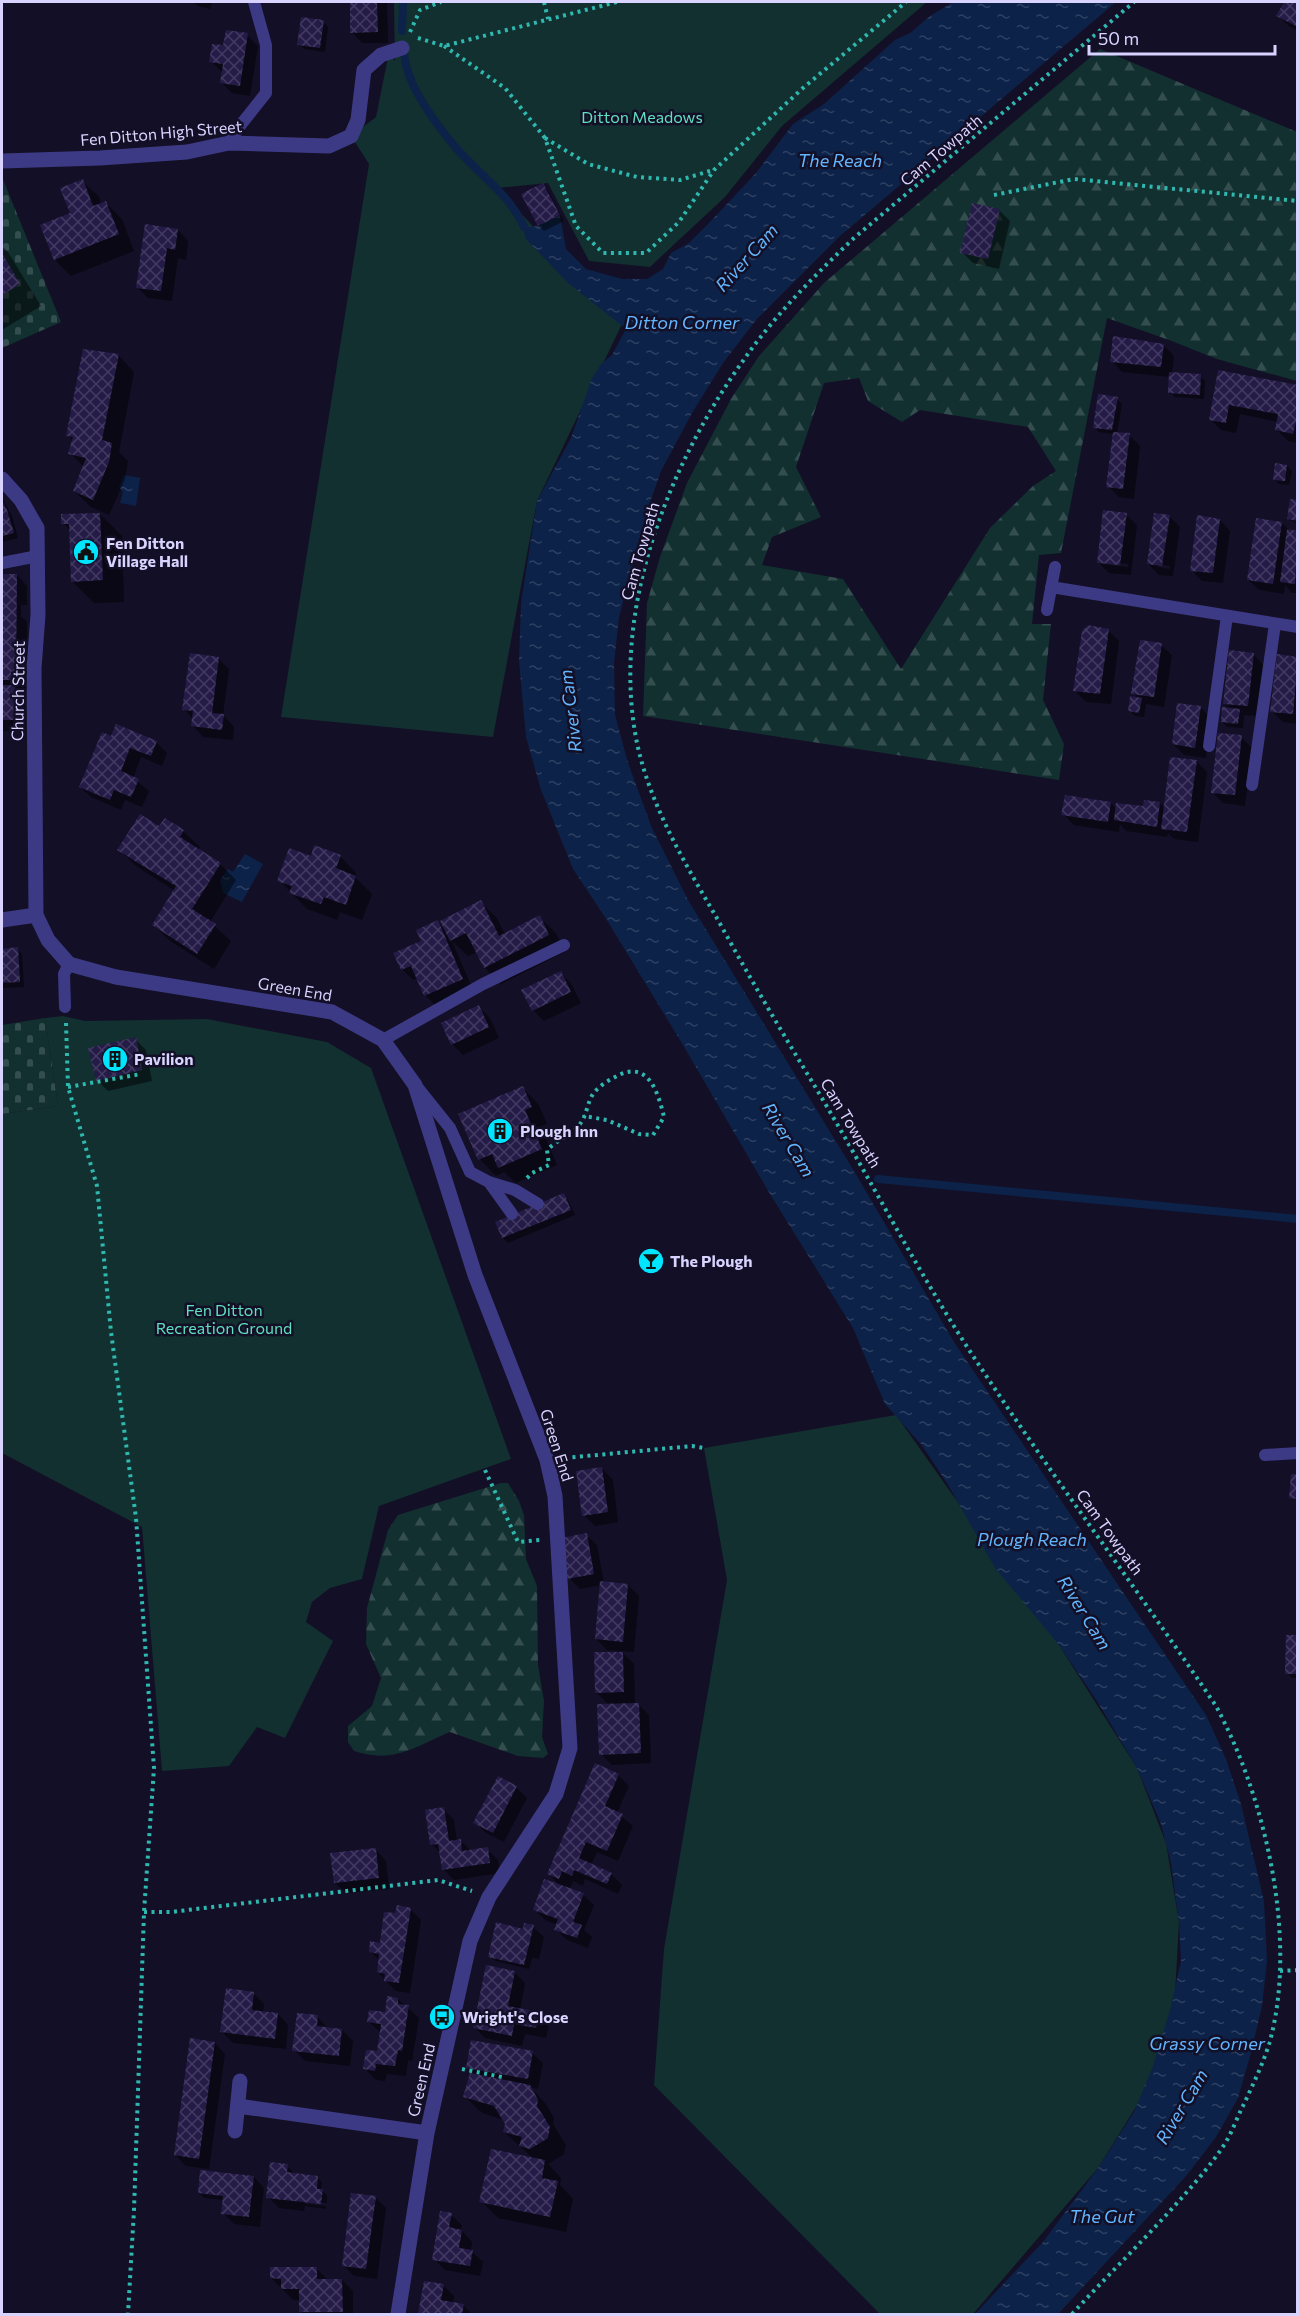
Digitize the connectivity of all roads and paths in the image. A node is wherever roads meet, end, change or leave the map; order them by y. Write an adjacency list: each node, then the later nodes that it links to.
1 (254, 2): 11 (lane)
2 (441, 2): 8 (path)
3 (544, 2): 7 (path)
4 (617, 2): 7 (path)
5 (906, 2): 13 (path)
6 (1134, 2): 50 (path, Cam Towpath)
7 (548, 19): 8 (path)
8 (444, 46): 10 (path)
9 (402, 48): 11 (street, Fen Ditton High Street)
10 (545, 138): 13 (path); 13 (path)
11 (229, 143): 12 (street, Fen Ditton High Street)
12 (2, 161)
13 (714, 170)
14 (994, 195): 15 (path)
15 (1298, 201)
16 (2, 479): 17 (street, Church Street)
17 (38, 556): 18 (lane); 27 (street, Church Street)
18 (2, 563)
19 (1055, 567): 20 (lane)
20 (1052, 587): 21 (lane); 22 (lane)
21 (1047, 610)
22 (1227, 616): 23 (lane); 25 (lane)
23 (1275, 624): 24 (lane); 26 (lane)
24 (1298, 627)
25 (1209, 746)
26 (1252, 785)
27 (36, 915): 28 (street); 30 (street)
28 (2, 920)
29 (564, 945): 32 (lane)
30 (69, 964): 31 (lane); 32 (street, Green End)
31 (65, 1007): 35 (path)
32 (382, 1040): 34 (street, Green End)
33 (141, 1074): 35 (path)
34 (415, 1085): 37 (lane); 44 (street, Green End)
35 (68, 1087): 48 (path)
36 (584, 1116): 36 (path); 38 (path)
37 (489, 1182): 38 (lane); 40 (lane)
38 (515, 1190): 39 (lane)
39 (538, 1204)
40 (512, 1214)
41 (704, 1448): 44 (path)
42 (1298, 1453): 43 (lane)
43 (1266, 1455)
44 (547, 1460): 46 (street, Green End)
45 (485, 1470): 46 (path)
46 (557, 1538): 47 (street, Green End)
47 (489, 1897): 48 (path); 51 (street, Green End)
48 (144, 1912): 57 (path)
49 (1298, 1970): 50 (path)
50 (1280, 1971): 59 (path, Cam Towpath)
51 (443, 2066): 52 (path); 56 (street, Green End)
52 (502, 2077)
53 (240, 2081): 54 (street)
54 (238, 2106): 55 (street); 56 (street)
55 (235, 2131)
56 (427, 2133): 58 (street, Green End)
57 (128, 2314)
58 (398, 2314)
59 (1072, 2314)

